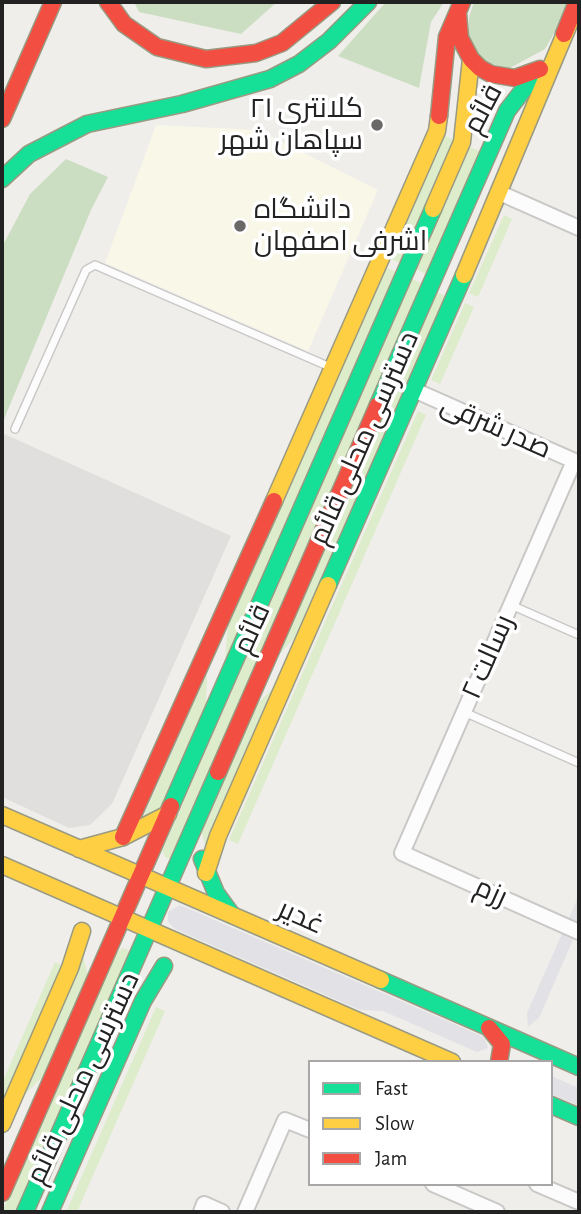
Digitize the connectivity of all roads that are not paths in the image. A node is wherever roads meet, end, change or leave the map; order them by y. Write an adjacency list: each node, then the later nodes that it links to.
1 (53, 2): 10 (main road)
2 (108, 2): 3 (main road)
3 (332, 2)
4 (368, 2): 12 (main road)
5 (462, 2): 8 (main road); 16 (main road, دسترسی محلی قائم)
6 (577, 2): 7 (main road)
7 (569, 24): 9 (main road, قائم); 13 (main road, دسترسی محلی قائم)
8 (471, 59): 9 (main road); 26 (main road, قائم)
9 (537, 72): 11 (main road, قائم)
10 (2, 120)
11 (478, 178): 15 (main road); 24 (main road, قائم)
12 (2, 179)
13 (500, 193): 14 (street); 15 (main road, دسترسی محلی قائم)
14 (579, 228)
15 (466, 272): 17 (main road, دسترسی محلی قائم)
16 (334, 369): 18 (lane); 21 (main road, دسترسی محلی قائم)
17 (414, 390): 19 (street, صدر شرقی); 22 (main road, دسترسی محلی قائم)
18 (15, 429)
19 (577, 462): 20 (street, رسالت ۲)
20 (511, 605): 23 (lane); 25 (street, رسالت ۲)
21 (223, 620): 26 (main road); 31 (main road, دسترسی محلی قائم)
22 (308, 632): 24 (main road); 37 (main road, دسترسی محلی قائم)
23 (579, 635)
24 (246, 708): 30 (main road, قائم)
25 (464, 712): 27 (lane); 34 (street, رسالت ۲)
26 (211, 716): 28 (main road, قائم)
27 (579, 763)
28 (168, 814): 31 (main road); 32 (main road, قائم)
29 (2, 815): 33 (main road, غدیر)
30 (194, 827): 35 (main road, قائم); 37 (main road)
31 (124, 837): 33 (main road)
32 (156, 841): 35 (main road); 38 (main road, قائم)
33 (79, 849): 38 (main road, غدیر)
34 (402, 853): 45 (street, رزم)
35 (182, 854): 39 (main road, قائم)
36 (2, 865): 40 (main road)
37 (206, 873): 41 (main road)
38 (141, 876): 39 (main road, غدیر); 42 (main road, قائم)
39 (167, 888): 41 (main road, غدیر); 44 (main road, قائم)
40 (61, 891): 42 (main road); 43 (main road)
41 (232, 915): 52 (main road, غدیر)
42 (122, 918): 44 (main road); 46 (main road, قائم)
43 (77, 921): 50 (main road); 62 (main road, دسترسی محلی قائم)
44 (149, 930): 47 (main road); 48 (main road, قائم)
45 (579, 932)
46 (107, 952): 48 (main road); 50 (main road, قائم)
47 (214, 958): 49 (main road); 54 (main road)
48 (134, 965): 51 (main road, قائم)
49 (164, 966): 51 (main road); 65 (main road, دسترسی محلی قائم)
50 (96, 979): 58 (main road, قائم)
51 (122, 991): 59 (main road, قائم)
52 (489, 1028): 53 (main road, غدیر); 55 (main road)
53 (555, 1056): 56 (main road); 57 (main road, غدیر)
54 (447, 1060)
55 (499, 1060)
56 (532, 1060)
57 (579, 1067)
58 (54, 1074): 64 (main road); 68 (main road, قائم)
59 (80, 1086): 65 (main road); 70 (main road, قائم)
60 (553, 1106): 61 (main road)
61 (579, 1118)
62 (2, 1124)
63 (308, 1129): 74 (street)
64 (2, 1136)
65 (63, 1184): 71 (main road, دسترسی محلی قائم)
66 (438, 1186): 75 (street)
67 (542, 1186): 69 (street)
68 (2, 1193)
69 (579, 1202)
70 (25, 1212)
71 (50, 1212)
72 (201, 1212): 73 (street)
73 (222, 1212)
74 (245, 1212)
75 (497, 1212)

